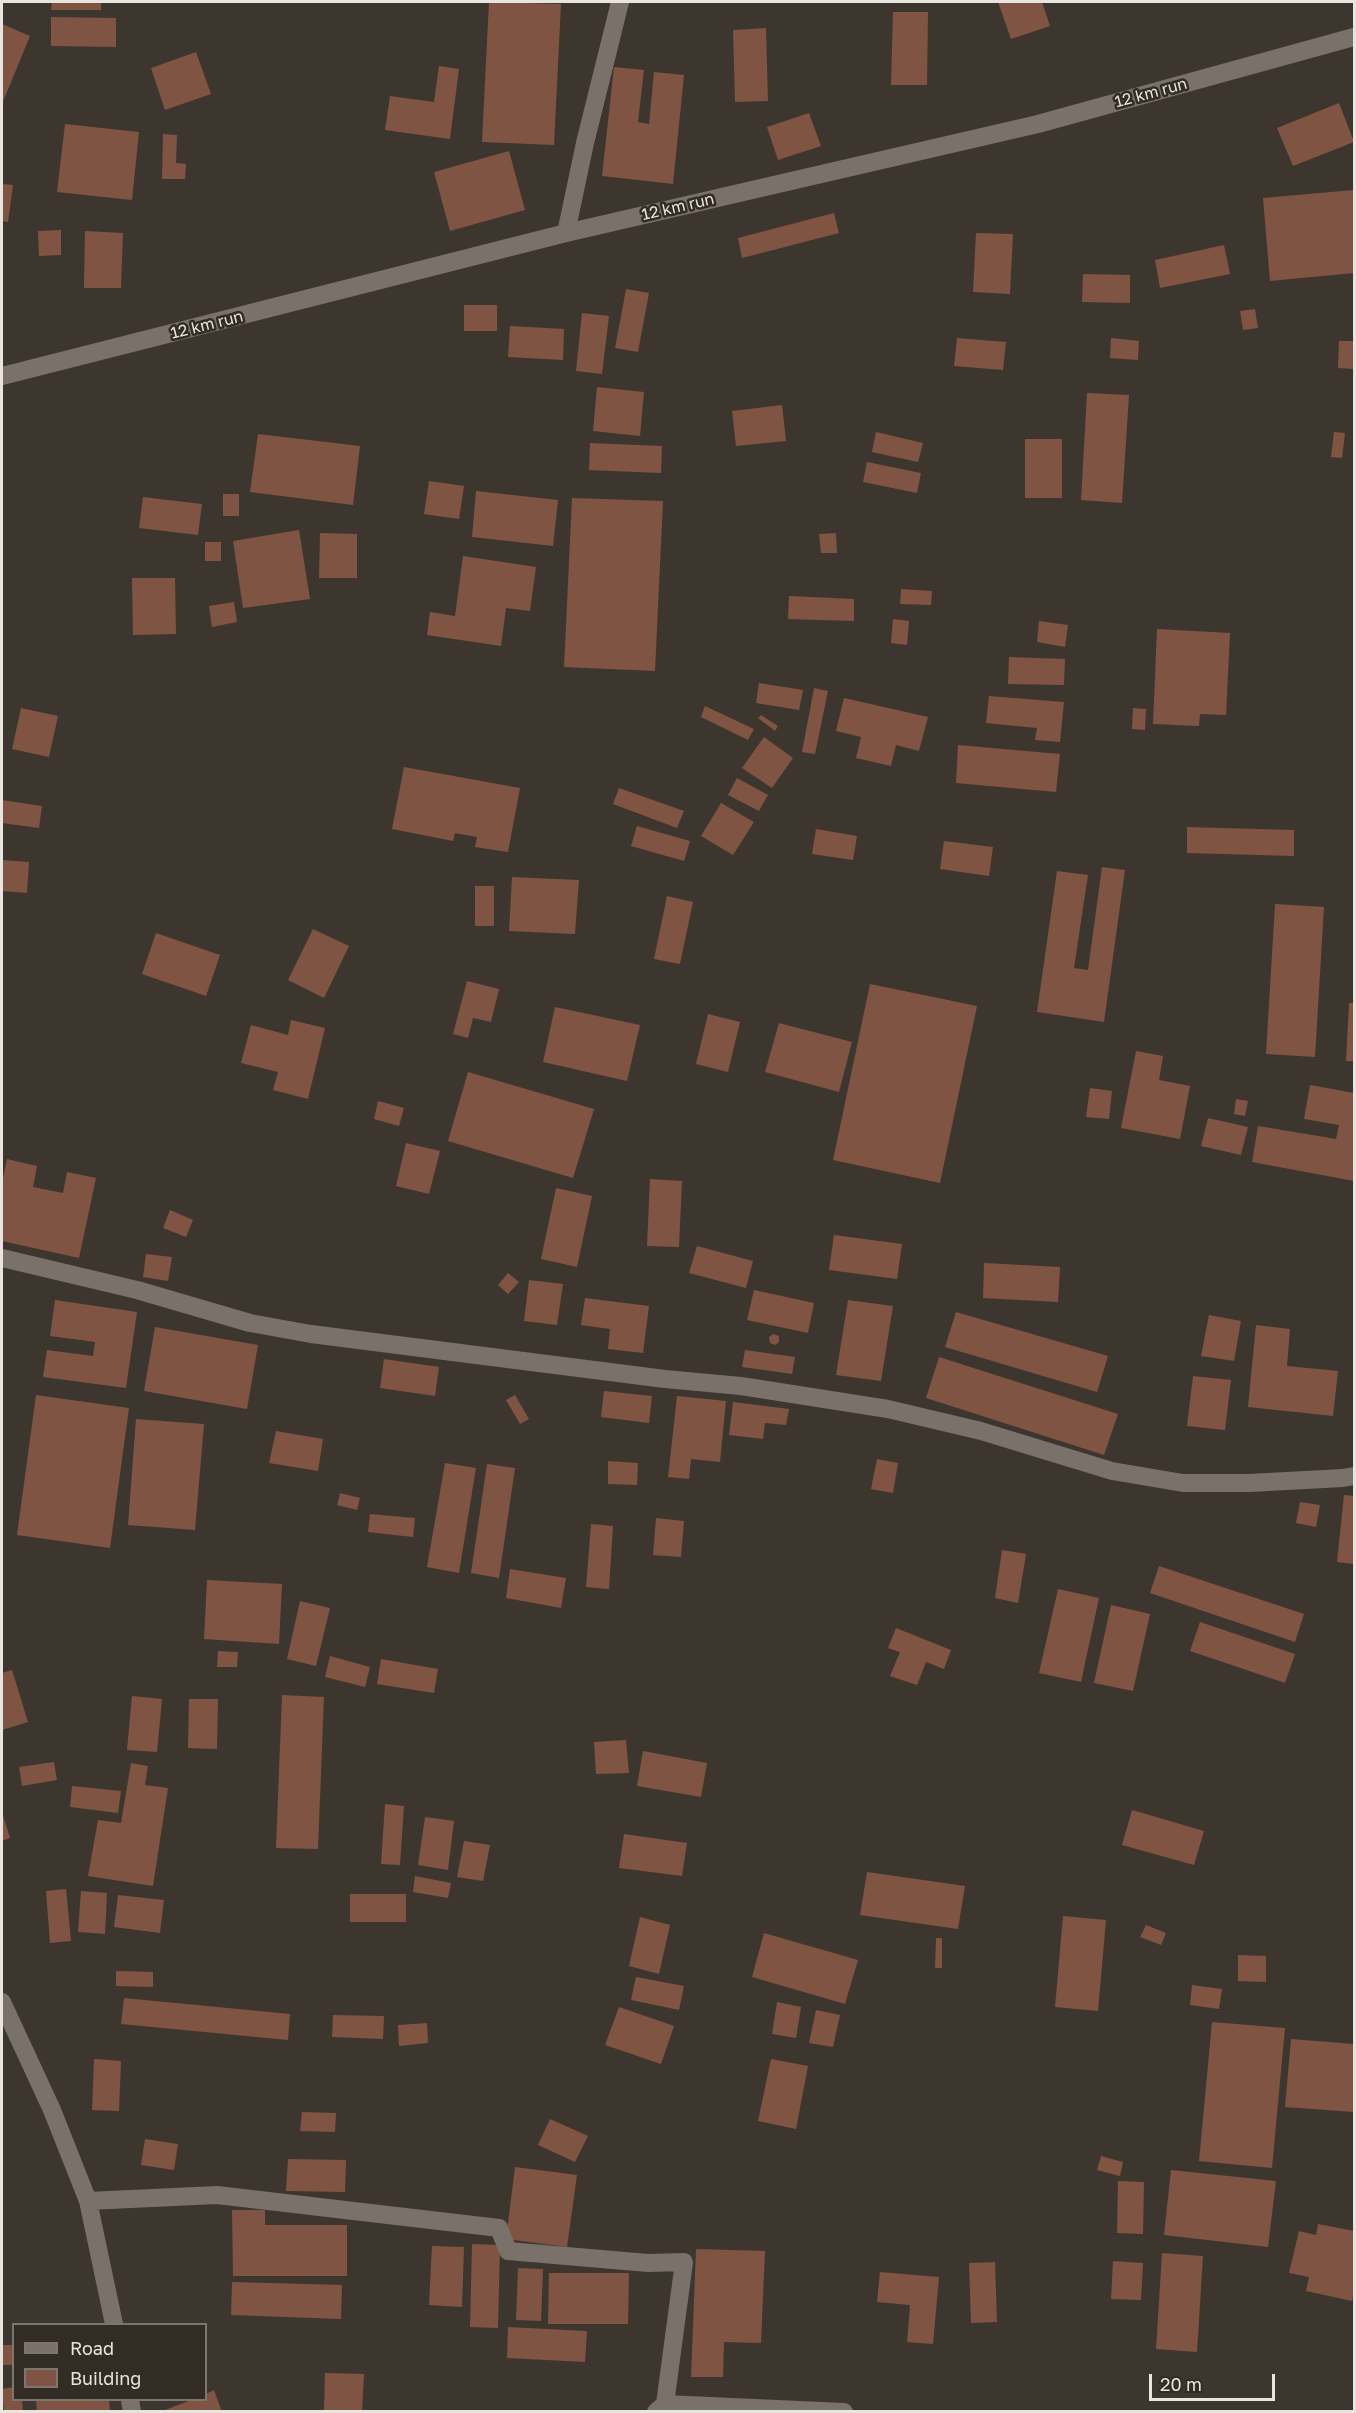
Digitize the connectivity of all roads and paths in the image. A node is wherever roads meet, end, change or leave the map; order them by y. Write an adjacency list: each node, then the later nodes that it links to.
1 (620, 2): 3 (street)
2 (1354, 37): 3 (street, 12 km run)
3 (566, 233): 4 (street, 12 km run)
4 (2, 376)
5 (2, 1258): 6 (street)
6 (1354, 1476)
7 (2, 2002): 8 (street)
8 (88, 2201): 9 (street); 10 (street)
9 (114, 2323)
10 (660, 2408): 11 (street)
11 (844, 2412)

